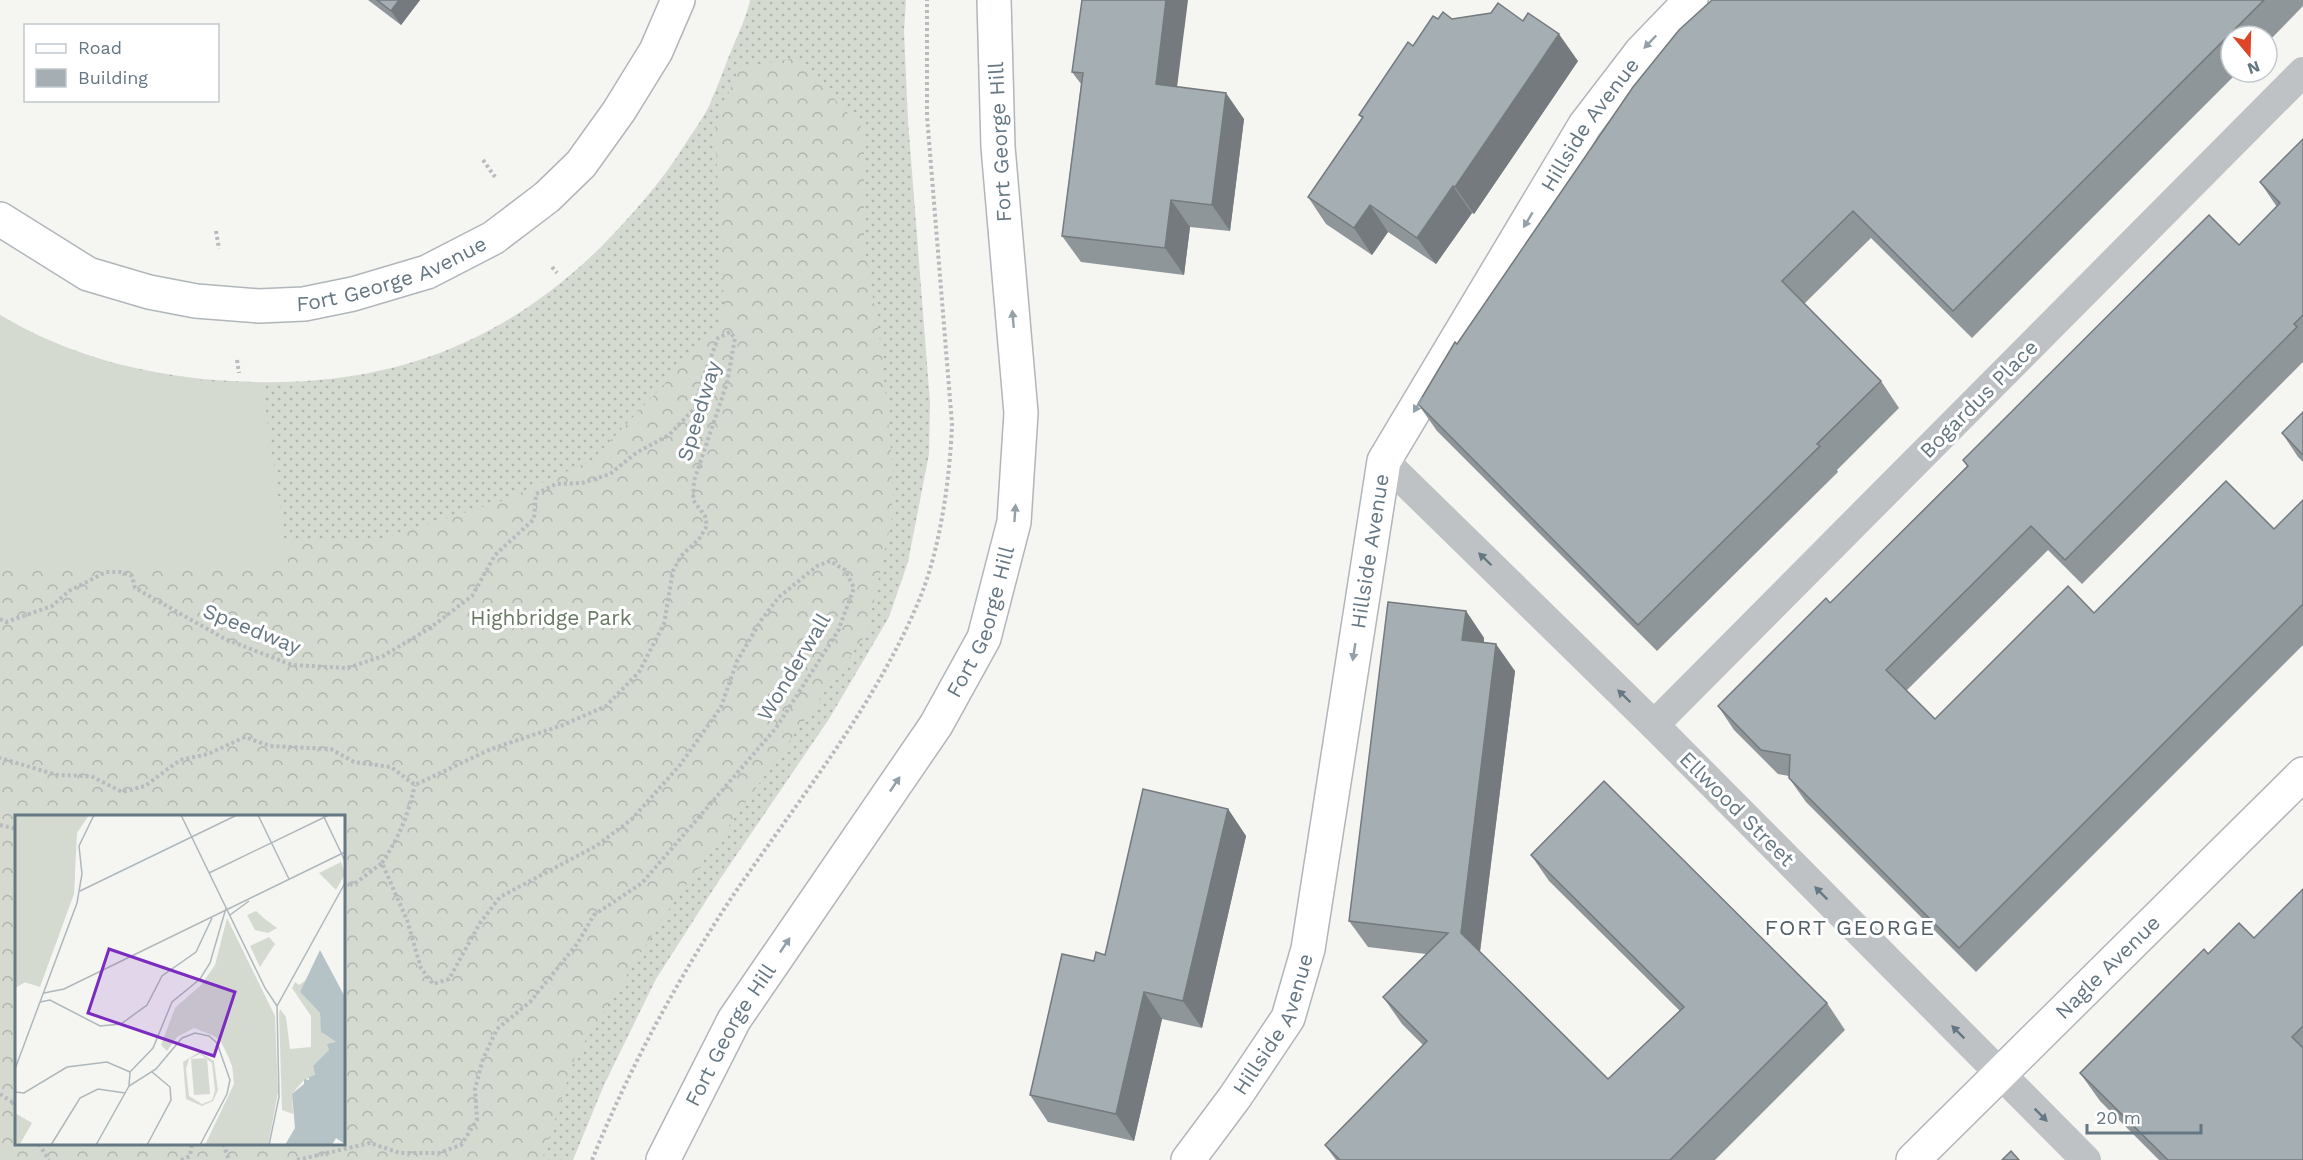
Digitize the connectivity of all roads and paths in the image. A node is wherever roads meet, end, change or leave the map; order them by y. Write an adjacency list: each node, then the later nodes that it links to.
1 (678, 0): 8 (main road, Fort George Avenue)
2 (927, 0): 36 (path)
3 (994, 0): 37 (main road, Fort George Hill, one-way to 3)
4 (1691, 0): 15 (main road, Hillside Avenue, one-way to 15)
5 (2303, 72): 17 (street, Bogardus Place)
6 (483, 160): 7 (path)
7 (495, 177)
8 (0, 219)
9 (216, 231): 10 (path)
10 (219, 249)
11 (552, 267): 12 (path)
12 (557, 273)
13 (237, 360): 14 (path)
14 (239, 373)
15 (1384, 461): 17 (street, Ellwood Street, one-way to 15); 31 (main road, Hillside Avenue, one-way to 31)
16 (0, 619): 20 (path, Speedway)
17 (1654, 725): 25 (street, Ellwood Street, one-way to 17)
18 (0, 758): 20 (path)
19 (2303, 774): 25 (main road, Nagle Avenue)
20 (415, 785): 23 (path)
21 (0, 825): 22 (path)
22 (15, 829)
23 (382, 863): 24 (path); 35 (path, Wonderwall)
24 (345, 883)
25 (1999, 1073): 38 (main road, Nagle Avenue); 39 (street, Ellwood Street, one-way to 39)
26 (0, 1094): 27 (path)
27 (14, 1101)
28 (40, 1145): 32 (path)
29 (192, 1145): 33 (path)
30 (224, 1145): 34 (path)
31 (1196, 1157)
32 (49, 1160)
33 (182, 1160)
34 (229, 1160)
35 (297, 1160)
36 (592, 1160)
37 (663, 1160)
38 (1913, 1160)
39 (2086, 1160)

